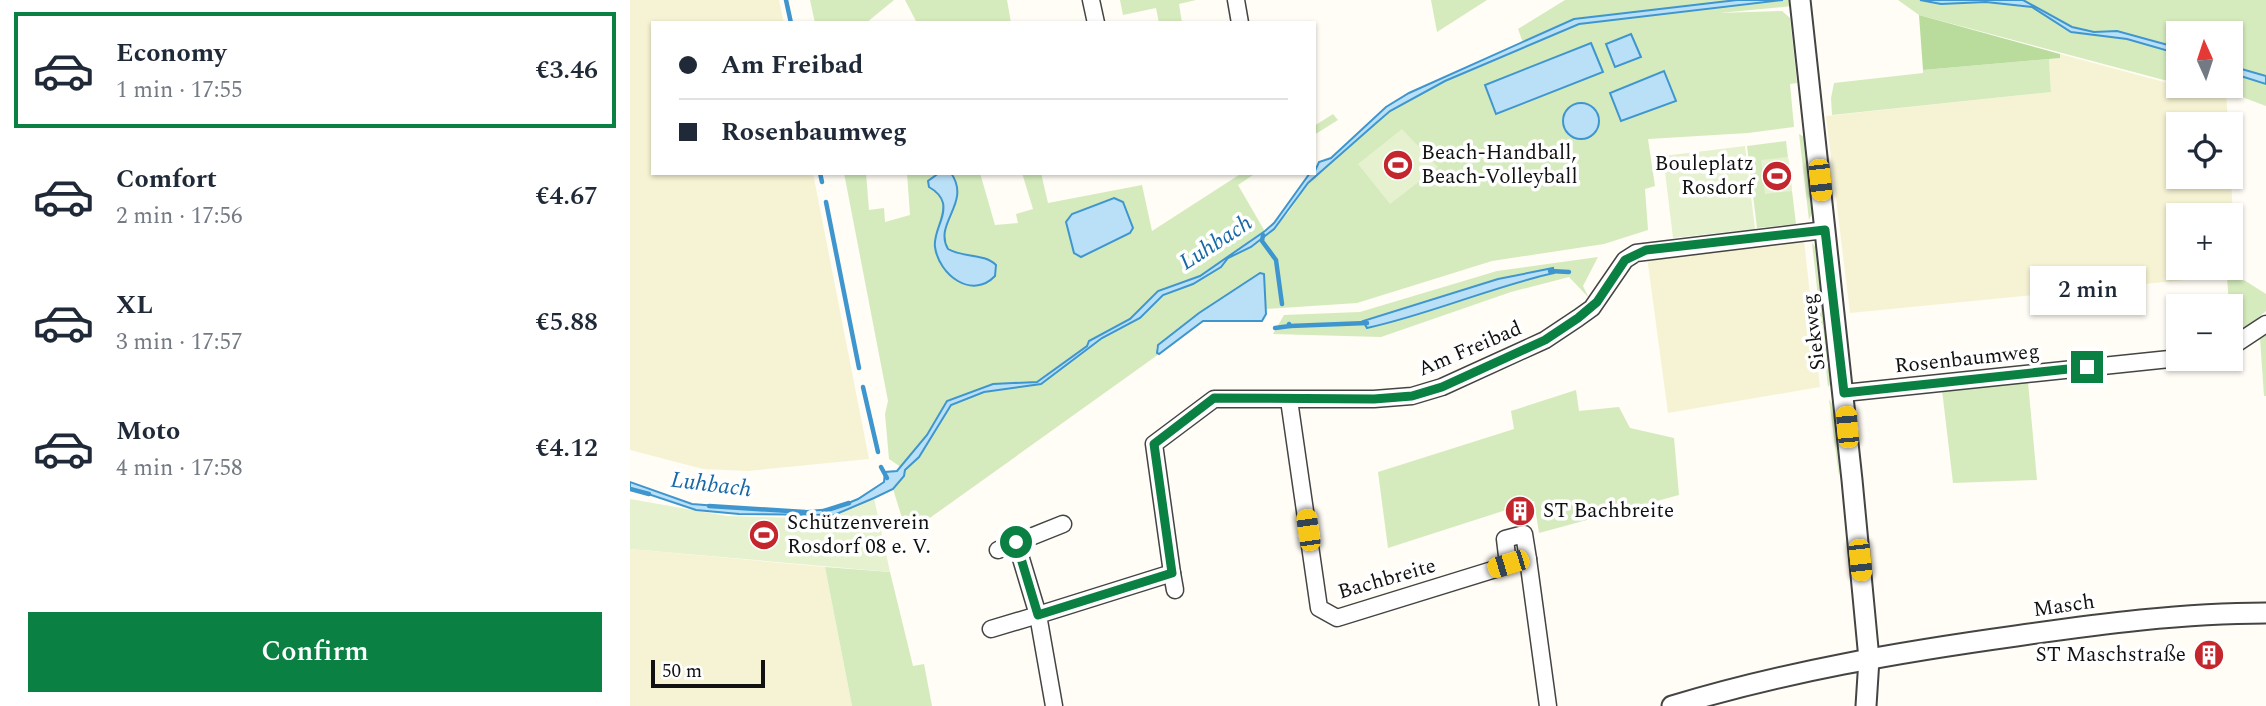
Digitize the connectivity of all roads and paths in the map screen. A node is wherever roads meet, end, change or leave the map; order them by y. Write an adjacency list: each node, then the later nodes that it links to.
1 (1091, 0): 4 (street)
2 (1236, 0): 5 (street)
3 (1801, 5): 6 (street, Siekweg)
4 (1096, 21)
5 (1240, 21)
6 (1825, 230): 10 (street, Siekweg); 11 (street, Am Freibad)
7 (2266, 324): 8 (street)
8 (2243, 338)
9 (2166, 359): 10 (street, Rosenbaumweg)
10 (1844, 393): 22 (street, Siekweg)
11 (1289, 400): 16 (street, Bachbreite); 17 (street, Am Freibad)
12 (1063, 524): 13 (street)
13 (1016, 542): 14 (street); 20 (street)
14 (998, 550)
15 (1528, 558): 16 (street, Bachbreite); 16 (street); 24 (street)
16 (1508, 564)
17 (1172, 573): 18 (street, Am Freibad); 20 (street)
18 (1175, 590)
19 (2266, 612): 22 (street, Masch)
20 (1038, 615): 21 (street); 23 (street)
21 (991, 629)
22 (1869, 659): 25 (street, Masch); 26 (street, Siekweg)
23 (1054, 706)
24 (1548, 706)
25 (1672, 706)
26 (1866, 706)

